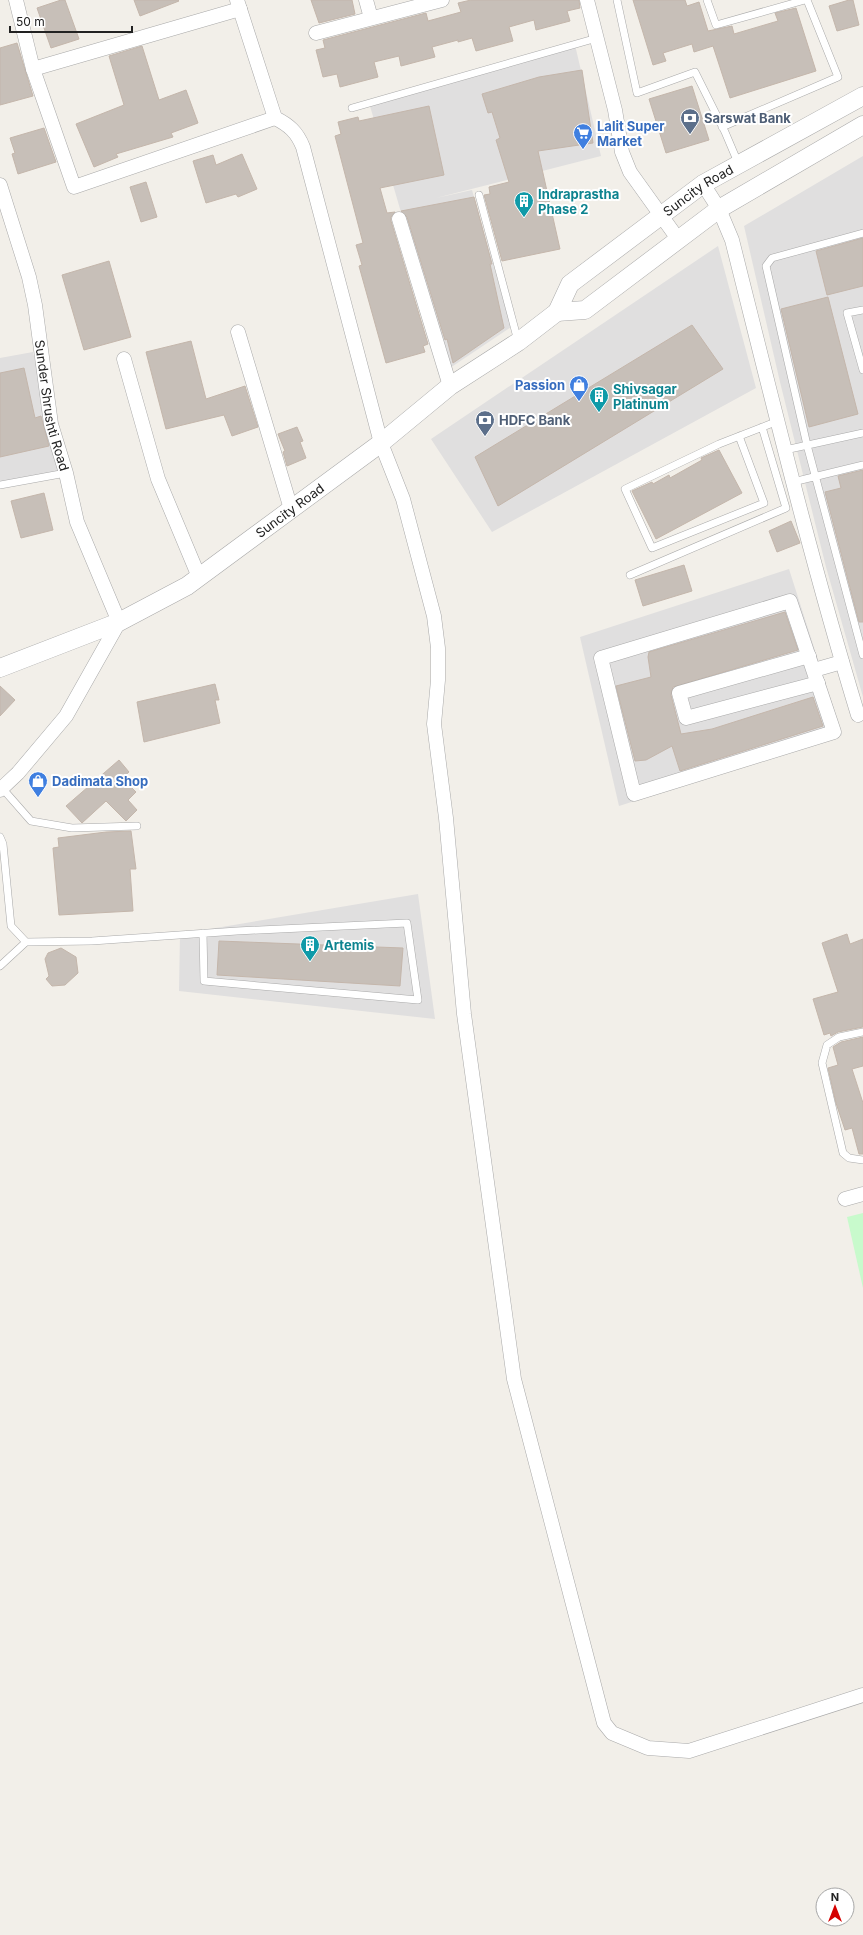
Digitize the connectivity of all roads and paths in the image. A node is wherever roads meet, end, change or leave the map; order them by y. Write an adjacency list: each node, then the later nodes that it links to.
1 (16, 0): 12 (street)
2 (366, 0): 9 (street)
3 (442, 0): 9 (street)
4 (587, 0): 11 (street)
5 (617, 0): 17 (lane)
6 (707, 0): 7 (lane)
7 (806, 0): 17 (lane)
8 (239, 5): 12 (street); 15 (street)
9 (371, 18): 10 (street)
10 (316, 33)
11 (597, 38): 14 (lane); 23 (street)
12 (33, 69): 15 (street)
13 (863, 96): 18 (street, Suncity Road)
14 (352, 108)
15 (275, 118): 38 (street)
16 (863, 125): 22 (street, Suncity Road)
17 (722, 127): 18 (lane)
18 (739, 165): 19 (street, Suncity Road)
19 (703, 184): 22 (street); 23 (street, Suncity Road)
20 (0, 185): 42 (street, Sunder Shrushti Road)
21 (479, 194): 30 (lane)
22 (719, 209): 26 (street, Suncity Road); 34 (street)
23 (661, 216): 26 (street); 28 (street, Suncity Road)
24 (399, 219): 33 (street)
25 (863, 233): 39 (lane)
26 (678, 239): 28 (street, Suncity Road)
27 (863, 310): 32 (lane)
28 (557, 312): 30 (street, Suncity Road)
29 (238, 332): 46 (street)
30 (518, 342): 33 (street, Suncity Road)
31 (124, 359): 48 (street)
32 (863, 370)
33 (450, 386): 38 (street, Suncity Road)
34 (778, 421): 35 (lane); 40 (street)
35 (762, 427): 37 (lane); 47 (lane)
36 (863, 433): 39 (lane)
37 (739, 436): 37 (lane)
38 (380, 443): 46 (street, Suncity Road); 66 (street)
39 (807, 445): 40 (lane); 43 (lane)
40 (785, 450): 44 (street)
41 (863, 465): 43 (lane)
42 (66, 473): 45 (lane); 49 (street, Sunder Shrushti Road)
43 (816, 477): 44 (lane); 50 (lane)
44 (793, 482): 52 (street)
45 (0, 485)
46 (291, 509): 48 (street, Suncity Road)
47 (630, 575)
48 (199, 577): 49 (street, Suncity Road)
49 (119, 622): 53 (street, Suncity Road); 56 (street)
50 (863, 655)
51 (809, 656): 54 (street); 54 (street); 54 (street)
52 (842, 662): 54 (street); 55 (street)
53 (0, 668)
54 (816, 676)
55 (858, 715)
56 (1, 789): 57 (lane)
57 (137, 826)
58 (0, 837): 60 (lane)
59 (203, 933): 59 (lane); 60 (lane)
60 (26, 942): 61 (lane)
61 (0, 966)
62 (863, 1032): 63 (lane)
63 (863, 1160)
64 (863, 1194): 65 (street)
65 (846, 1199)
66 (863, 1696)

